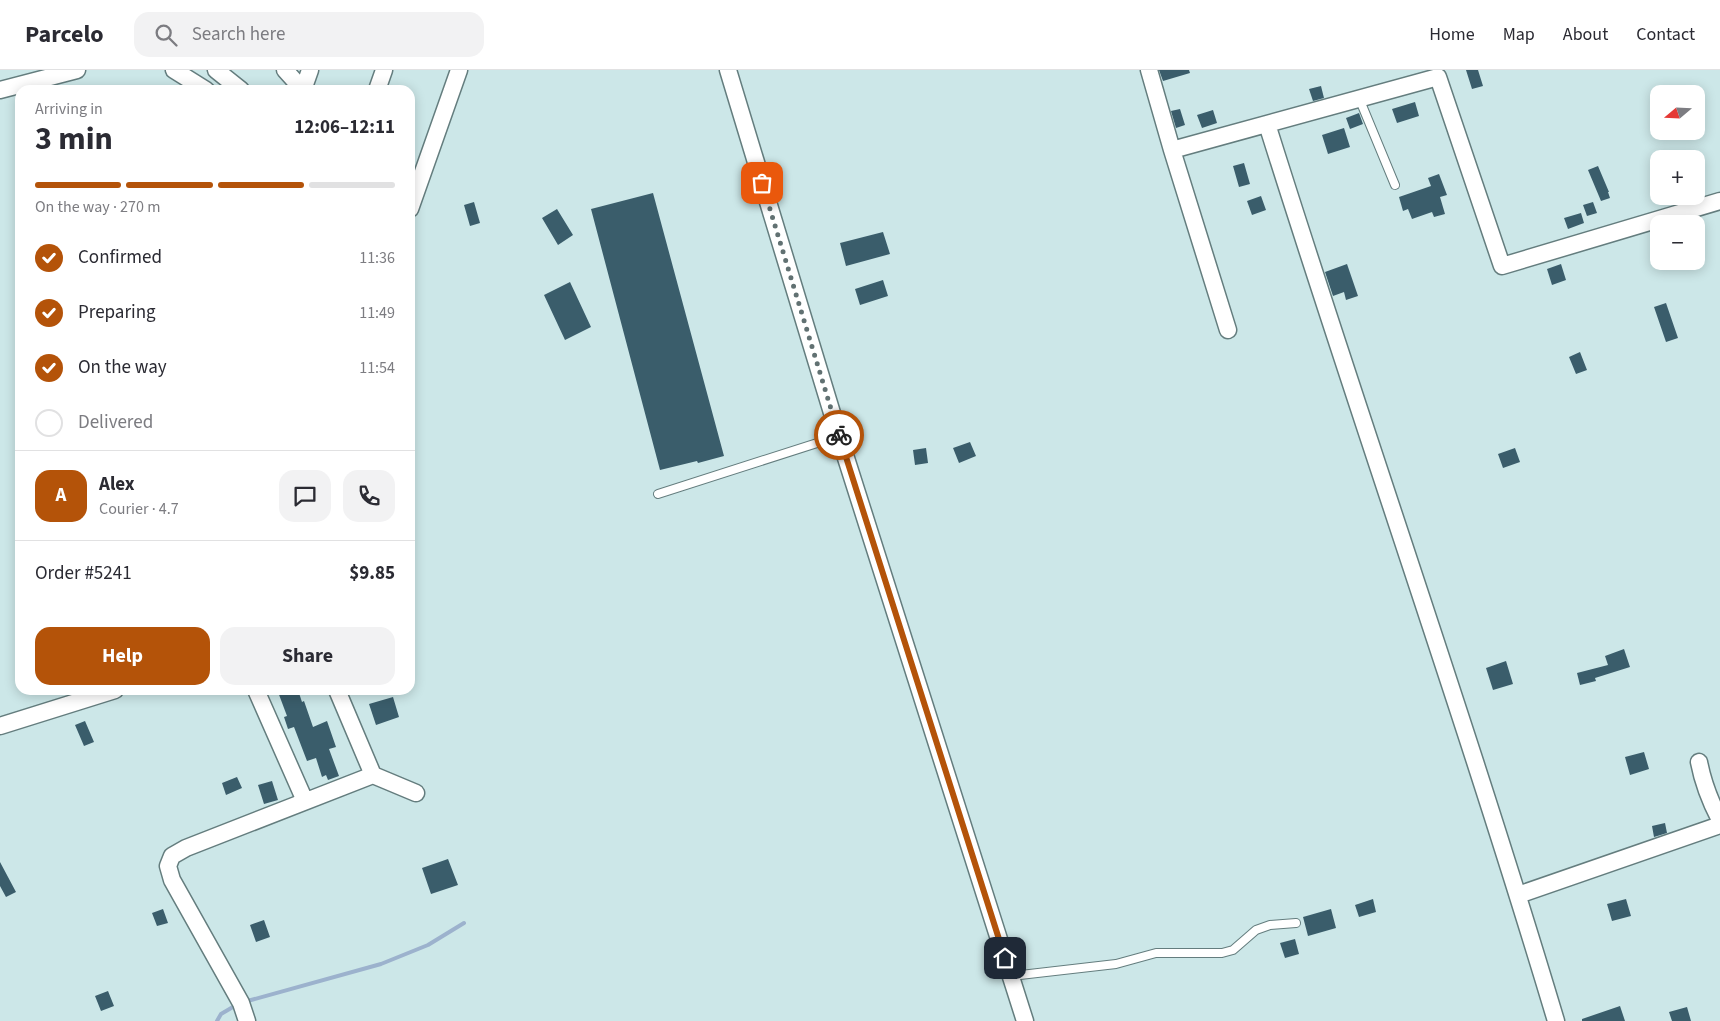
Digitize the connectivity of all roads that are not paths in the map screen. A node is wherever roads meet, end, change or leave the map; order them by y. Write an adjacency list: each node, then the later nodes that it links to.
1 (77, 70): 10 (street)
2 (174, 70): 11 (street)
3 (216, 70): 12 (street)
4 (285, 70): 13 (street)
5 (310, 70): 14 (street)
6 (384, 70): 15 (street)
7 (459, 70): 22 (street)
8 (728, 70): 25 (street)
9 (1149, 70): 20 (street)
10 (19, 85)
11 (198, 85)
12 (236, 85)
13 (298, 85)
14 (305, 85)
15 (379, 85)
16 (15, 86): 17 (street)
17 (0, 90)
18 (1359, 98): 19 (street); 21 (lane); 23 (street)
19 (1267, 124): 20 (street); 37 (street)
20 (1172, 150): 24 (street)
21 (1395, 185)
22 (415, 195)
23 (1720, 201)
24 (1228, 330)
25 (839, 436): 26 (lane); 39 (street)
26 (658, 494)
27 (98, 695): 30 (street)
28 (258, 695): 34 (street)
29 (339, 695): 32 (street)
30 (0, 726)
31 (1700, 762): 35 (street)
32 (373, 775): 33 (street); 34 (street)
33 (416, 793)
34 (305, 802): 40 (street)
35 (1720, 820)
36 (1720, 825): 37 (street)
37 (1518, 895): 42 (street)
38 (1296, 923): 39 (lane)
39 (1011, 976): 41 (street)
40 (247, 1021)
41 (1025, 1021)
42 (1556, 1021)

